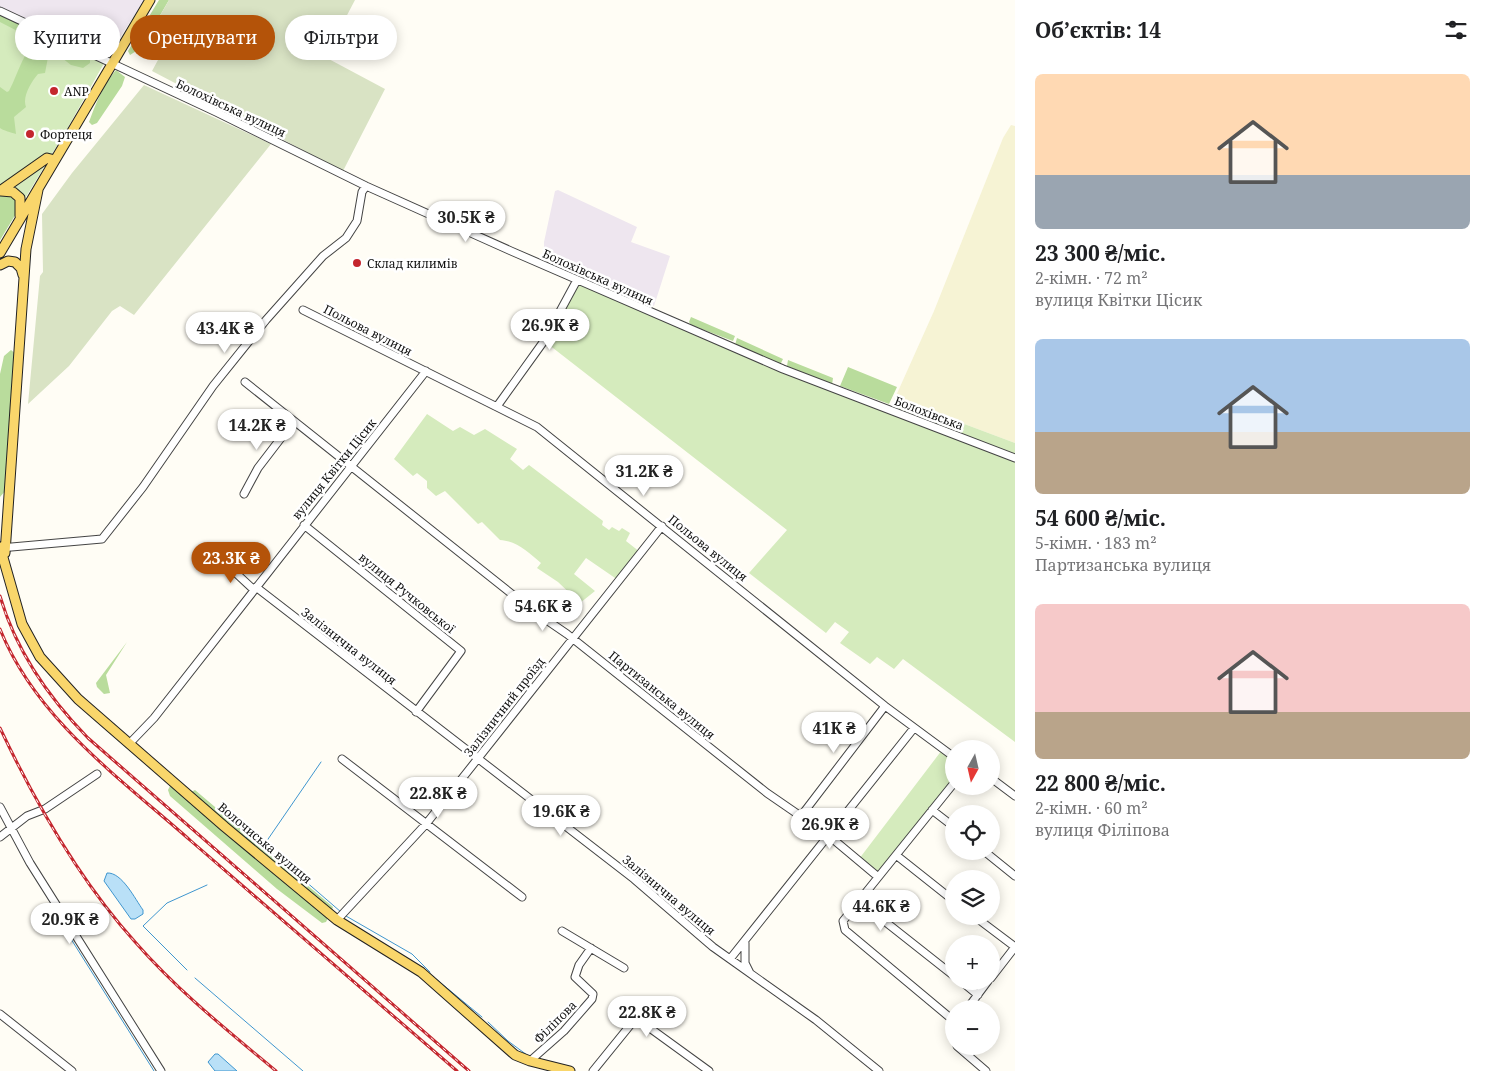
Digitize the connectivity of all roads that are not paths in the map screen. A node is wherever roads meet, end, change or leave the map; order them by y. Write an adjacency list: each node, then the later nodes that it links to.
1 (150, 0): 3 (main road)
2 (0, 11): 3 (street, Болохівська вулиця)
3 (112, 64): 4 (main road); 5 (street, Болохівська вулиця)
4 (55, 160): 6 (main road); 7 (main road)
5 (366, 186): 11 (street, Болохівська вулиця); 25 (street)
6 (38, 190): 8 (main road); 12 (main road, Волочиська вулиця)
7 (0, 191): 8 (main road)
8 (16, 226): 9 (main road)
9 (0, 253)
10 (0, 265): 12 (main road)
11 (578, 280): 16 (street, Болохівська вулиця); 17 (street)
12 (23, 286): 22 (main road, Волочиська вулиця)
13 (303, 310): 14 (street, Польова вулиця)
14 (426, 372): 17 (street, Польова вулиця); 20 (street, вулиця Квітки Цісик)
15 (245, 382): 18 (street, Партизанська вулиця)
16 (835, 389): 19 (street, Болохівська)
17 (498, 405): 24 (street, Польова вулиця)
18 (294, 421): 20 (street, Партизанська вулиця); 21 (street)
19 (1015, 458)
20 (352, 466): 23 (street, вулиця Квітки Цісик); 28 (street, Партизанська вулиця)
21 (244, 494)
22 (4, 497): 25 (main road, Волочиська вулиця)
23 (304, 525): 27 (street, вулиця Квітки Цісик); 30 (street, вулиця Ручковської)
24 (662, 526): 28 (street, Залізничний проїзд); 29 (street, Польова вулиця)
25 (2, 548): 32 (main road, Волочиська вулиця)
26 (224, 562): 27 (street, Залізнична вулиця)
27 (255, 589): 30 (street, Залізнична вулиця); 32 (street, вулиця Квітки Цісик)
28 (572, 638): 35 (street, Залізничний проїзд); 42 (street, Партизанська вулиця)
29 (885, 706): 31 (street, Польова вулиця); 42 (street)
30 (416, 712): 35 (street, Залізнична вулиця)
31 (914, 728): 33 (street, Польова вулиця); 46 (street)
32 (129, 744): 55 (main road, Волочиська вулиця)
33 (945, 750)
34 (342, 759): 44 (street)
35 (478, 760): 44 (street, Залізничний проїзд); 61 (street, Залізнична вулиця)
36 (97, 774): 45 (street)
37 (1000, 785): 39 (street)
38 (945, 794): 41 (street)
39 (1015, 796)
40 (0, 807): 45 (street)
41 (932, 810): 43 (street); 48 (street)
42 (801, 816): 46 (street, Партизанська вулиця)
43 (945, 820)
44 (426, 824): 53 (street); 55 (street, Залізничний проїзд)
45 (11, 827): 47 (street); 75 (street)
46 (828, 835): 50 (street, Партизанська вулиця); 58 (street)
47 (0, 836)
48 (896, 855): 50 (street); 52 (street)
49 (995, 860): 51 (street)
50 (878, 876): 54 (street)
51 (1015, 876)
52 (945, 894)
53 (522, 897)
54 (859, 901): 64 (street); 70 (street)
55 (337, 920): 73 (main road, Волочиська вулиця)
56 (986, 925): 59 (street)
57 (562, 931): 60 (street)
58 (745, 940): 61 (street); 65 (street)
59 (1015, 947): 62 (street)
60 (591, 948): 63 (street); 73 (street, Філіпова)
61 (730, 959): 65 (street, Залізнична вулиця)
62 (1000, 966)
63 (624, 968)
64 (945, 969)
65 (752, 976): 79 (street, Залізнична вулиця)
66 (972, 990): 68 (street)
67 (982, 990): 68 (street)
68 (978, 995): 69 (street)
69 (974, 1000)
70 (945, 1013)
71 (0, 1014): 74 (street)
72 (967, 1055): 80 (street)
73 (530, 1061): 76 (main road, Волочиська вулиця)
74 (72, 1071)
75 (161, 1071)
76 (570, 1071)
77 (594, 1071): 78 (street)
78 (710, 1071)
79 (879, 1071)
80 (986, 1071)

